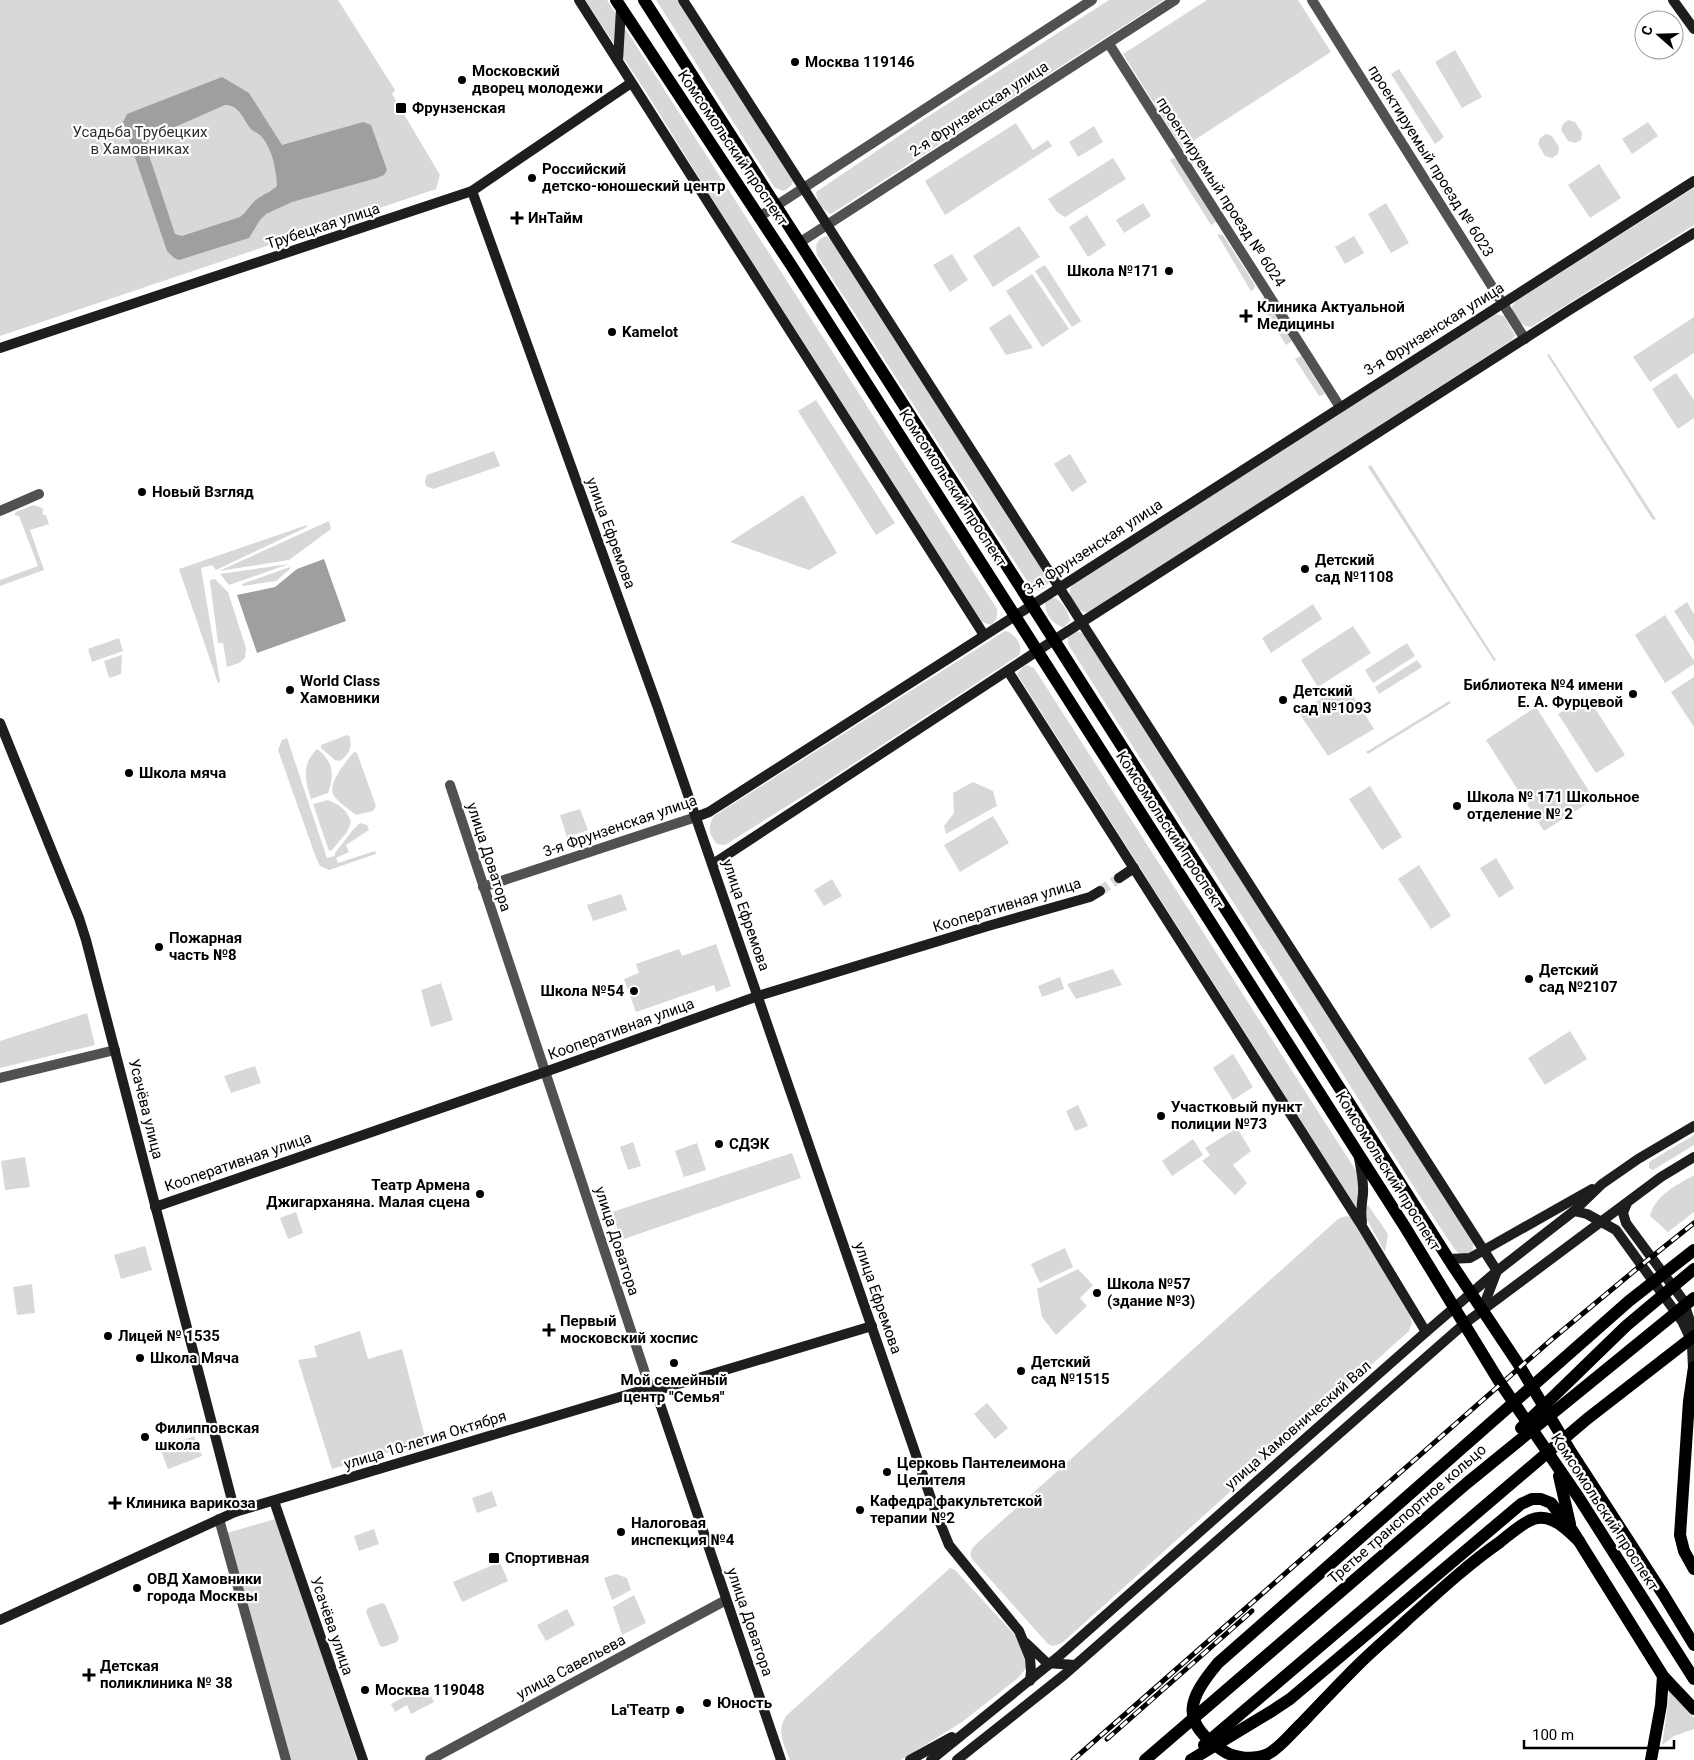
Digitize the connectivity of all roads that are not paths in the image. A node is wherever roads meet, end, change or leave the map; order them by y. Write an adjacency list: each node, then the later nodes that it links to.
1 (580, 0): 11 (street)
2 (644, 0): 16 (main road, Комсомольский проспект)
3 (683, 0): 14 (street)
4 (1092, 0): 14 (street, 2-я Фрунзенская улица)
5 (1175, 0): 10 (street, 2-я Фрунзенская улица)
6 (1312, 0): 21 (street, проектируемый проезд № 6023)
7 (1673, 0): 9 (street)
8 (619, 4): 11 (street); 17 (main road, Комсомольский проспект)
9 (1694, 29)
10 (1109, 44): 18 (street, 2-я Фрунзенская улица); 24 (street, проектируемый проезд № 6024)
11 (618, 62): 12 (street)
12 (631, 83): 15 (street, Трубецкая улица); 31 (street)
13 (1694, 181): 21 (street, 3-я Фрунзенская улица)
14 (803, 189): 16 (street, 2-я Фрунзенская улица); 18 (street)
15 (472, 191): 23 (street, Трубецкая улица); 37 (street, улица Ефремова)
16 (776, 206): 17 (street, 2-я Фрунзенская улица); 20 (main road, Комсомольский проспект)
17 (760, 217): 29 (main road, Комсомольский проспект)
18 (826, 225): 20 (street, 2-я Фрунзенская улица); 27 (street)
19 (1694, 232): 22 (street)
20 (799, 243): 28 (main road, Комсомольский проспект)
21 (1502, 304): 22 (street, проектируемый проезд № 6023); 24 (street, 3-я Фрунзенская улица)
22 (1525, 339): 30 (street)
23 (0, 348)
24 (1340, 406): 27 (street, 3-я Фрунзенская улица)
25 (39, 494): 26 (street)
26 (0, 511)
27 (1058, 587): 28 (street, 3-я Фрунзенская улица); 30 (street)
28 (1031, 604): 29 (street, 3-я Фрунзенская улица); 32 (main road, Комсомольский проспект)
29 (1014, 615): 31 (street, 3-я Фрунзенская улица); 33 (main road, Комсомольский проспект)
30 (1081, 622): 32 (street); 56 (street)
31 (984, 635): 37 (street, 3-я Фрунзенская улица)
32 (1054, 640): 33 (street); 58 (main road, Комсомольский проспект)
33 (1037, 651): 34 (street); 48 (main road, Комсомольский проспект)
34 (1008, 671): 38 (street); 39 (street)
35 (0, 723): 44 (street, Усачёва улица)
36 (450, 785): 41 (street, улица Доватора)
37 (696, 817): 38 (street, улица Ефремова); 41 (street, 3-я Фрунзенская улица)
38 (713, 864): 43 (street, улица Ефремова)
39 (1134, 868): 40 (street); 55 (street)
40 (1120, 878)
41 (484, 887): 45 (street, улица Доватора)
42 (1100, 890): 43 (street, Кооперативная улица)
43 (758, 996): 45 (street, Кооперативная улица); 66 (street, улица Ефремова)
44 (115, 1050): 46 (street); 52 (street, Усачёва улица)
45 (545, 1072): 52 (street, Кооперативная улица); 70 (street, улица Доватора)
46 (0, 1078)
47 (1694, 1126): 50 (street, улица Хамовнический Вал)
48 (1358, 1154): 55 (street); 63 (main road, Комсомольский проспект)
49 (1694, 1157): 51 (street)
50 (1602, 1184): 53 (street, улица Хамовнический Вал); 56 (street)
51 (1627, 1202): 54 (street); 68 (street)
52 (155, 1207): 75 (street, Усачёва улица)
53 (1574, 1211): 54 (street); 60 (street, улица Хамовнический Вал)
54 (1602, 1221): 64 (street); 68 (street)
55 (1366, 1232): 67 (street)
56 (1484, 1250): 58 (street); 60 (street)
57 (1694, 1250): 78 (main road)
58 (1448, 1259): 61 (main road, Комсомольский проспект)
59 (1694, 1269): 73 (main road)
60 (1497, 1271): 61 (street, улица Хамовнический Вал); 64 (street)
61 (1471, 1293): 63 (street, улица Хамовнический Вал); 64 (main road, Комсомольский проспект)
62 (1694, 1298): 73 (main road, Третье транспортное кольцо)
63 (1455, 1308): 65 (main road, Комсомольский проспект); 67 (street, улица Хамовнический Вал)
64 (1482, 1310): 65 (street); 84 (main road, Комсомольский проспект)
65 (1464, 1324): 72 (main road, Комсомольский проспект); 86 (street)
66 (872, 1326): 70 (street, улица 10-летия Октября); 82 (street, улица Ефремова)
67 (1426, 1332): 85 (street, улица Хамовнический Вал)
68 (1693, 1341): 69 (street); 100 (main road)
69 (1694, 1367): 71 (main road)
70 (651, 1391): 74 (street, улица 10-летия Октября); 80 (street, улица Доватора)
71 (1692, 1396): 79 (main road)
72 (1558, 1468): 77 (main road); 88 (main road, Комсомольский проспект)
73 (1467, 1483): 99 (main road, Третье транспортное кольцо)
74 (274, 1501): 75 (street, улица 10-летия Октября); 93 (street, Усачёва улица)
75 (235, 1512): 76 (street, улица 10-летия Октября)
76 (219, 1519): 81 (street, улица 10-летия Октября); 92 (street)
77 (1572, 1530): 78 (main road); 101 (main road)
78 (1579, 1542): 87 (main road)
79 (1694, 1569)
80 (726, 1600): 94 (street, улица Савельева); 95 (street, улица Доватора)
81 (0, 1620)
82 (1019, 1631): 83 (street, улица Ефремова); 85 (street, улица Ефремова)
83 (1024, 1641): 85 (street, улица Ефремова); 89 (street, улица Ефремова)
84 (1694, 1645)
85 (1054, 1660): 86 (street, улица Ефремова); 89 (street, улица Хамовнический Вал)
86 (1075, 1665): 98 (street)
87 (1663, 1676): 90 (main road); 102 (main road)
88 (1694, 1679)
89 (1030, 1681): 91 (street, улица Хамовнический Вал)
90 (1694, 1709)
91 (975, 1725): 96 (street); 97 (street, улица Хамовнический Вал)
92 (286, 1760)
93 (363, 1760)
94 (430, 1760)
95 (781, 1760)
96 (910, 1760)
97 (931, 1760)
98 (957, 1760)
99 (1145, 1760)
100 (1186, 1760)
101 (1191, 1760)
102 (1651, 1760)

